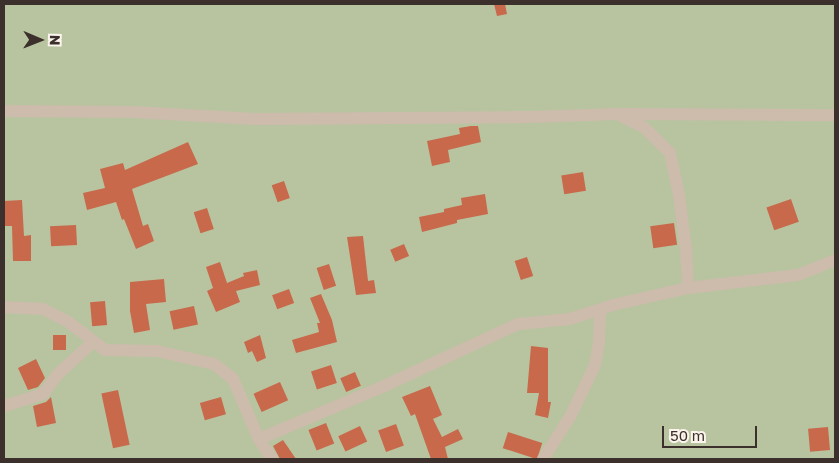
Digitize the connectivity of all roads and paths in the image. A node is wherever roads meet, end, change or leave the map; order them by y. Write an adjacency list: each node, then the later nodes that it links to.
1 (4, 111): 2 (street)
2 (617, 114): 3 (street); 5 (street)
3 (835, 115)
4 (835, 260): 5 (street)
5 (688, 288): 7 (street)
6 (4, 307): 8 (street)
7 (600, 310): 10 (street); 12 (street)
8 (93, 342): 9 (street); 10 (street)
9 (4, 406)
10 (259, 439): 11 (street)
11 (272, 459)
12 (542, 459)

